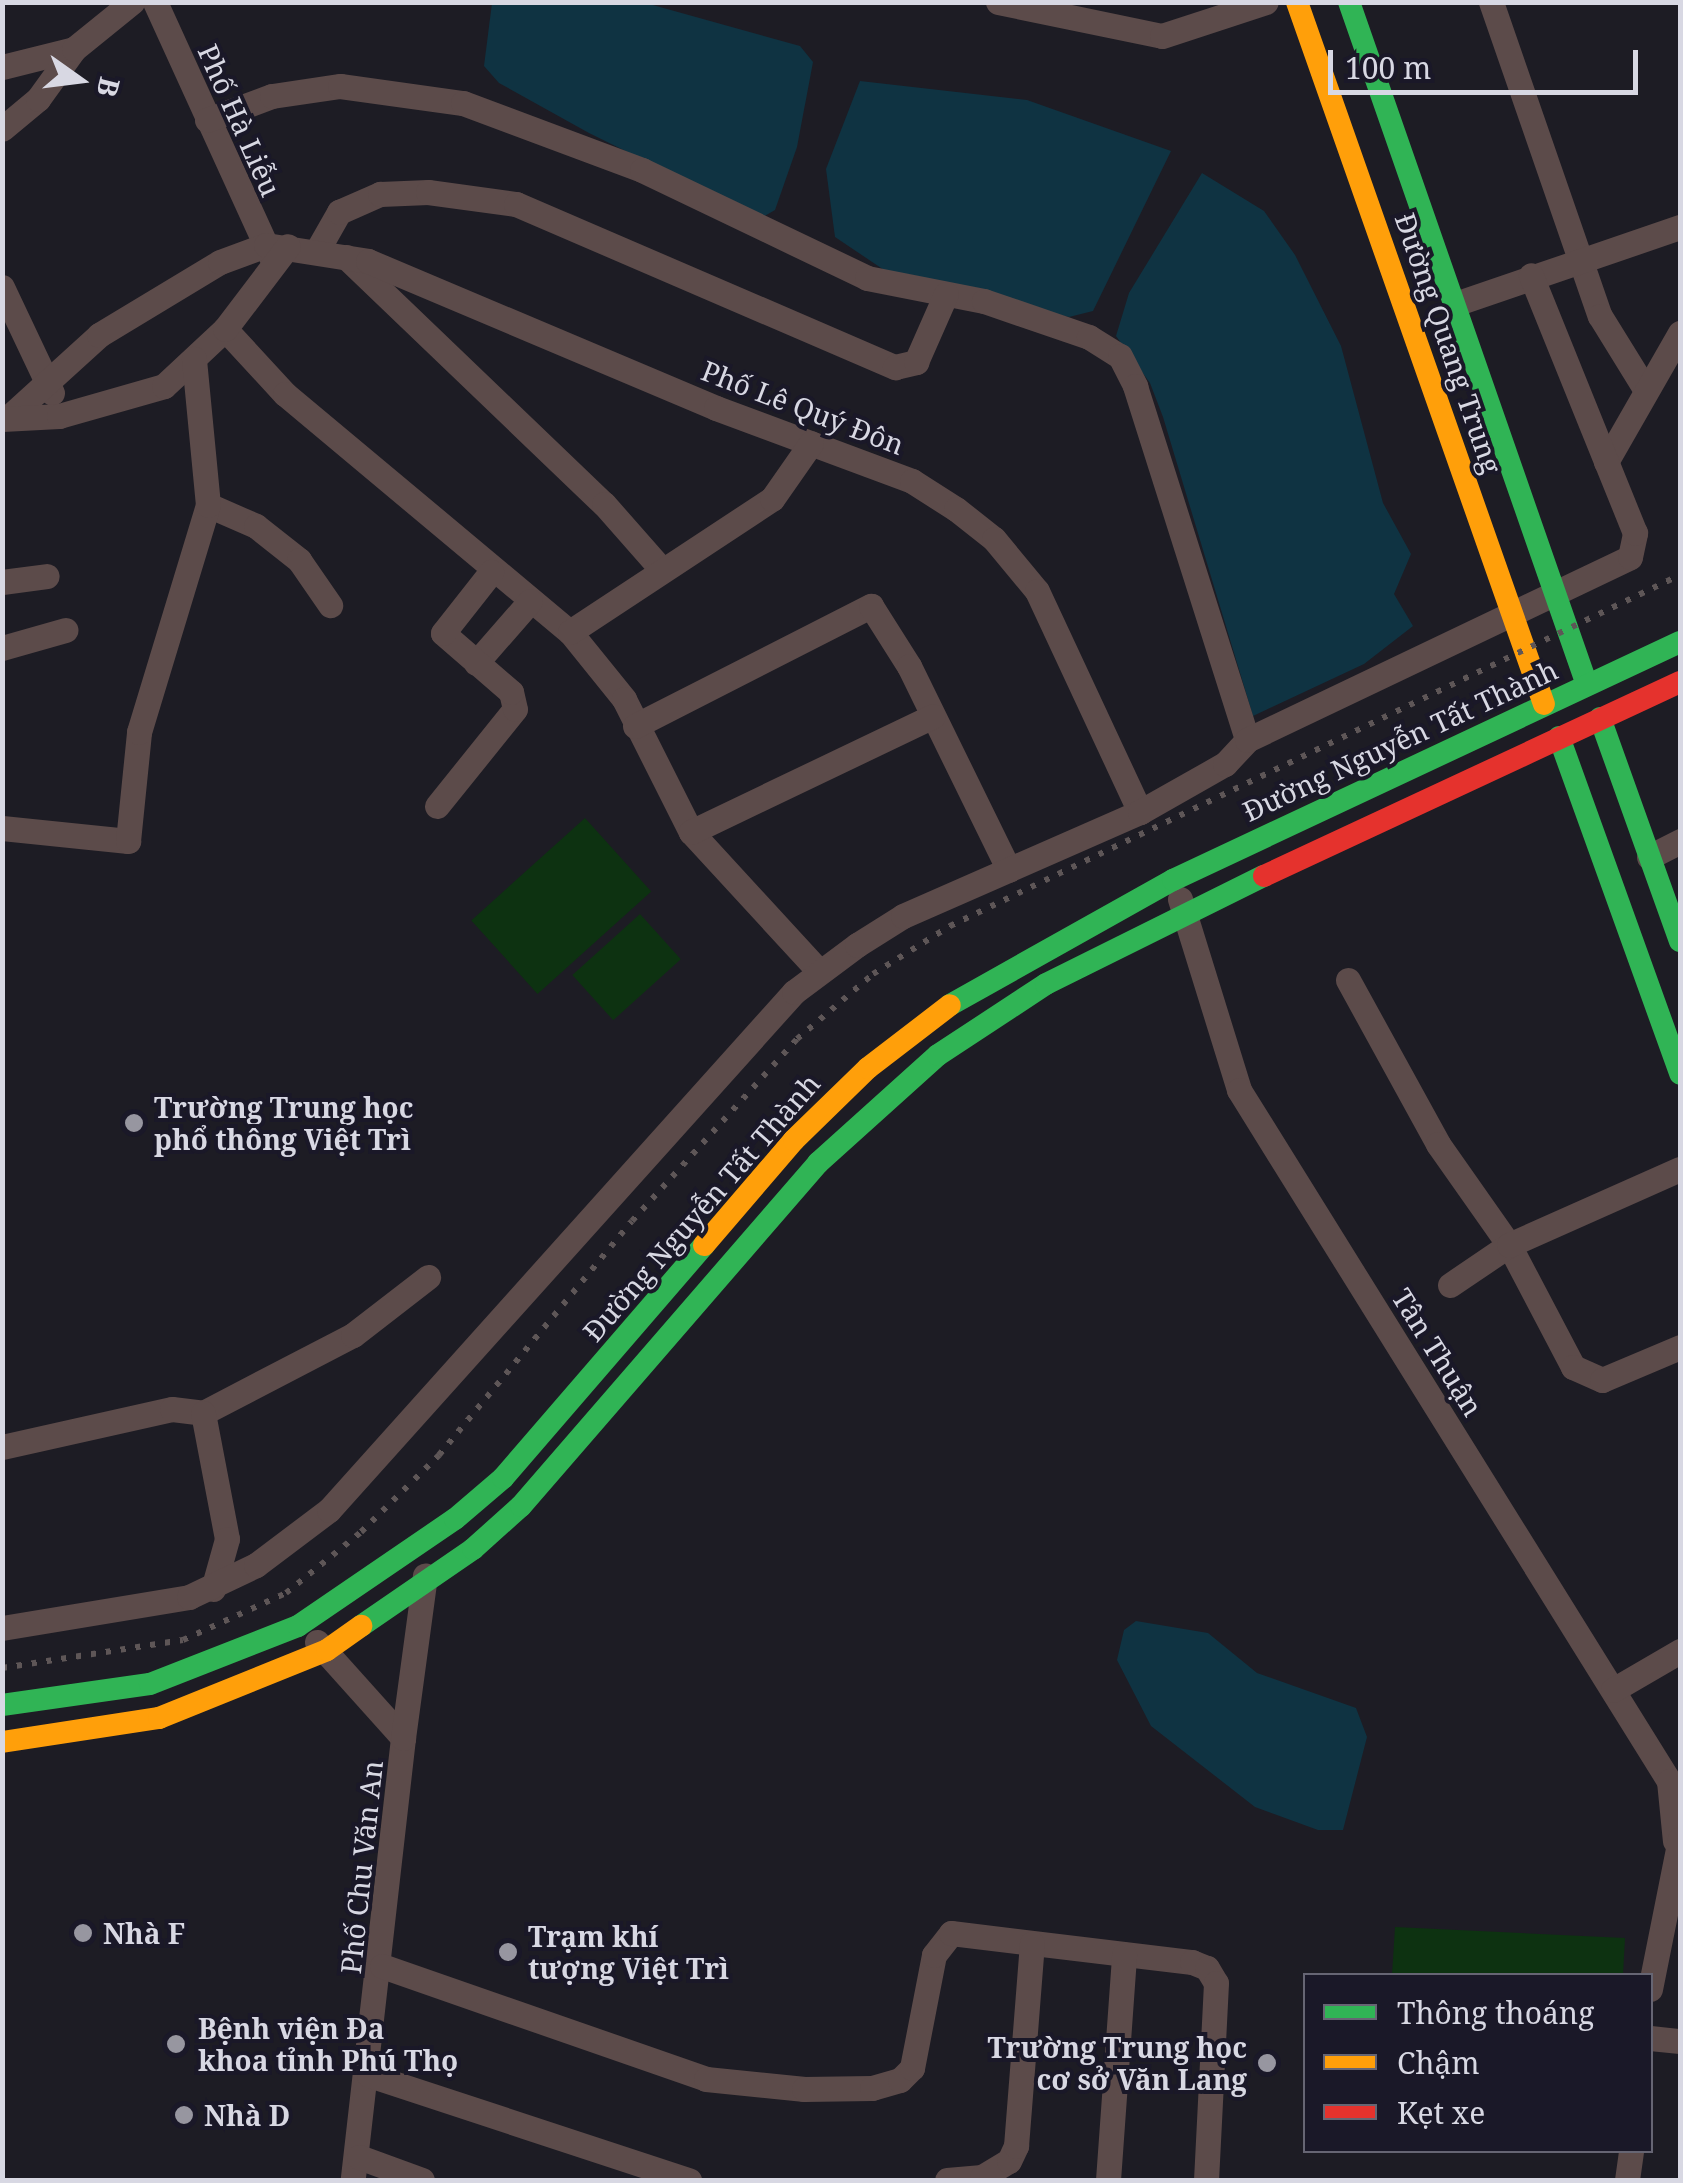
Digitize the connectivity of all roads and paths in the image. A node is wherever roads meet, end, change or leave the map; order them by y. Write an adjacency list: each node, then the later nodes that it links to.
1 (132, 2): 8 (street)
2 (154, 2): 10 (street, Phố Hà Liễu)
3 (998, 2): 4 (street)
4 (1266, 2)
5 (1297, 2): 37 (main road, Đường Quang Trung)
6 (1349, 2): 19 (main road, Đường Quang Trung)
7 (1491, 2): 15 (street)
8 (74, 50): 9 (street); 11 (street)
9 (2, 67)
10 (207, 120): 13 (street, Phố Hà Liễu); 18 (street)
11 (2, 128)
12 (1680, 227): 15 (street)
13 (275, 251): 14 (street, Phố Lê Quý Đôn); 20 (street, Phố Lê Quý Đôn); 23 (street, Phố Lê Quý Đôn)
14 (330, 251): 18 (street); 27 (street, Phố Lê Quý Đôn); 30 (street)
15 (1579, 261): 16 (street); 24 (street)
16 (1531, 275): 19 (street); 28 (street)
17 (2, 287): 23 (street)
18 (946, 294): 50 (street)
19 (1455, 304): 34 (main road, Đường Quang Trung)
20 (225, 329): 22 (street, Phố Lê Quý Đôn); 31 (street)
21 (1680, 333): 24 (street)
22 (194, 359): 25 (street, Phố Lê Quý Đôn); 29 (street)
23 (48, 381): 25 (street); 26 (street, Phố Lê Quý Đôn)
24 (1645, 389): 28 (street)
25 (59, 416): 26 (street, Phố Lê Quý Đôn)
26 (6, 418)
27 (811, 443): 30 (street); 52 (street, Phố Lê Quý Đôn)
28 (1606, 462): 34 (street)
29 (208, 505): 36 (street); 53 (street)
30 (662, 570): 39 (street)
31 (491, 572): 35 (street); 42 (street)
32 (47, 576): 33 (street)
33 (2, 582)
34 (1554, 590): 37 (street); 44 (main road, Đường Quang Trung)
35 (530, 601): 39 (street); 42 (street)
36 (330, 605)
37 (1511, 609): 45 (main road, Đường Quang Trung); 50 (street)
38 (64, 630): 41 (street)
39 (570, 632): 48 (street)
40 (1680, 642): 44 (main road, Đường Nguyễn Tất Thành)
41 (2, 648)
42 (476, 664): 51 (street)
43 (1680, 682): 47 (main road)
44 (1587, 685): 45 (main road, Đường Nguyễn Tất Thành)
45 (1544, 704): 58 (main road, Đường Nguyễn Tất Thành)
46 (933, 716): 48 (street); 54 (street); 57 (street)
47 (1600, 718): 49 (main road); 56 (main road)
48 (635, 726): 54 (street)
49 (1558, 738): 60 (main road); 61 (main road)
50 (1247, 740): 52 (street)
51 (438, 806)
52 (1140, 812): 57 (street)
53 (2, 828)
54 (692, 832): 63 (street)
55 (1680, 842): 56 (street)
56 (1649, 858): 59 (main road)
57 (1009, 870): 63 (street)
58 (1173, 880): 60 (street, Tân Thuận); 73 (main road, Đường Nguyễn Tất Thành)
59 (1666, 905): 61 (main road); 62 (main road)
60 (1184, 913): 74 (main road); 80 (street, Tân Thuận)
61 (1625, 925): 65 (main road)
62 (1680, 941)
63 (819, 971): 75 (street)
64 (1348, 980): 67 (street)
65 (1680, 1074)
66 (1680, 1169): 67 (street)
67 (1509, 1246): 69 (street); 70 (street)
68 (428, 1277): 71 (street)
69 (1450, 1285)
70 (1680, 1348)
71 (202, 1413): 72 (street); 75 (street)
72 (2, 1447)
73 (420, 1544): 74 (street, Phố Chu Văn An); 76 (main road, Đường Nguyễn Tất Thành)
74 (426, 1583): 78 (main road); 82 (street, Phố Chu Văn An)
75 (212, 1589): 77 (street)
76 (298, 1626): 78 (street, Phố Chu Văn An); 81 (main road, Đường Nguyễn Tất Thành)
77 (2, 1628)
78 (327, 1650): 82 (street, Phố Chu Văn An); 83 (main road)
79 (1680, 1651): 80 (street)
80 (1612, 1690): 84 (street, Tân Thuận)
81 (2, 1705)
82 (404, 1738): 88 (street, Phố Chu Văn An)
83 (2, 1742)
84 (1678, 1840): 85 (street, Tân Thuận)
85 (1672, 1912): 89 (street, Tân Thuận)
86 (1032, 1944): 87 (street); 88 (street); 97 (street)
87 (1124, 1955): 98 (street); 99 (street)
88 (382, 1966): 92 (street, Phố Chu Văn An)
89 (1653, 1978)
90 (1653, 2038): 91 (street)
91 (1680, 2041)
92 (369, 2075): 94 (street, Phố Chu Văn An); 96 (street)
93 (1631, 2153): 100 (street)
94 (356, 2169): 95 (street)
95 (422, 2180)
96 (689, 2180)
97 (947, 2180)
98 (1108, 2180)
99 (1206, 2180)
100 (1627, 2180)

